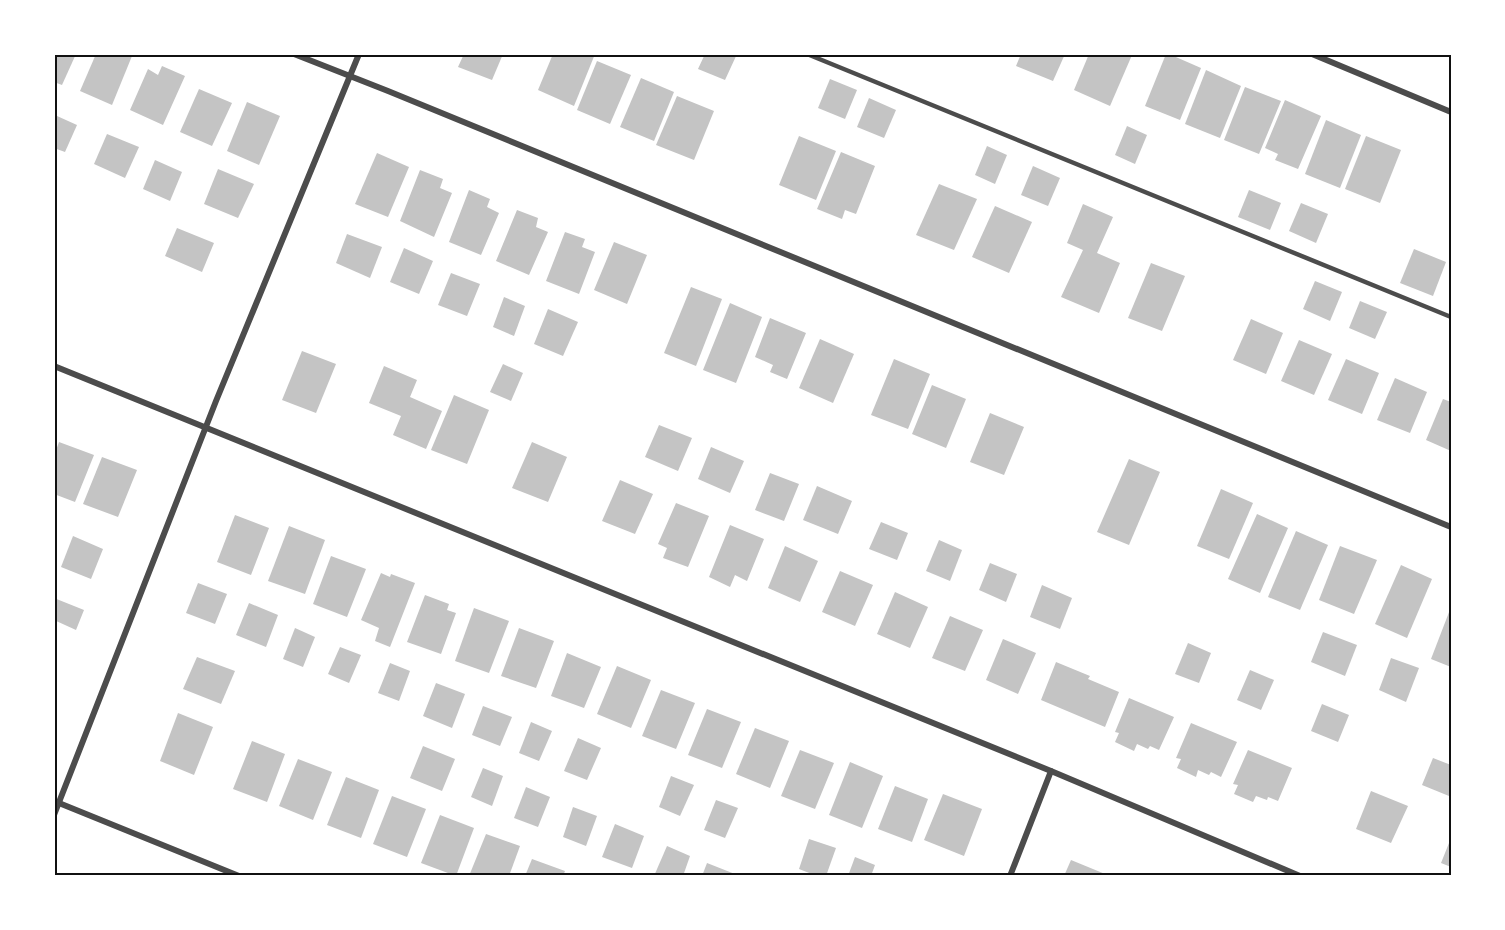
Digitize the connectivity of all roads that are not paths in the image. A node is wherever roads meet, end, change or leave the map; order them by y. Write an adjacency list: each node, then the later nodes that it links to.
1 (294, 54): 5 (street)
2 (359, 54): 5 (street)
3 (807, 54): 7 (lane)
4 (1312, 54): 6 (street)
5 (350, 77): 9 (street); 10 (street)
6 (1451, 112)
7 (1451, 316)
8 (54, 366): 9 (street)
9 (206, 429): 11 (street); 12 (street)
10 (1451, 526)
11 (1051, 771): 15 (street); 16 (street)
12 (56, 802): 13 (street); 14 (street)
13 (54, 815)
14 (239, 876)
15 (1010, 876)
16 (1300, 876)

